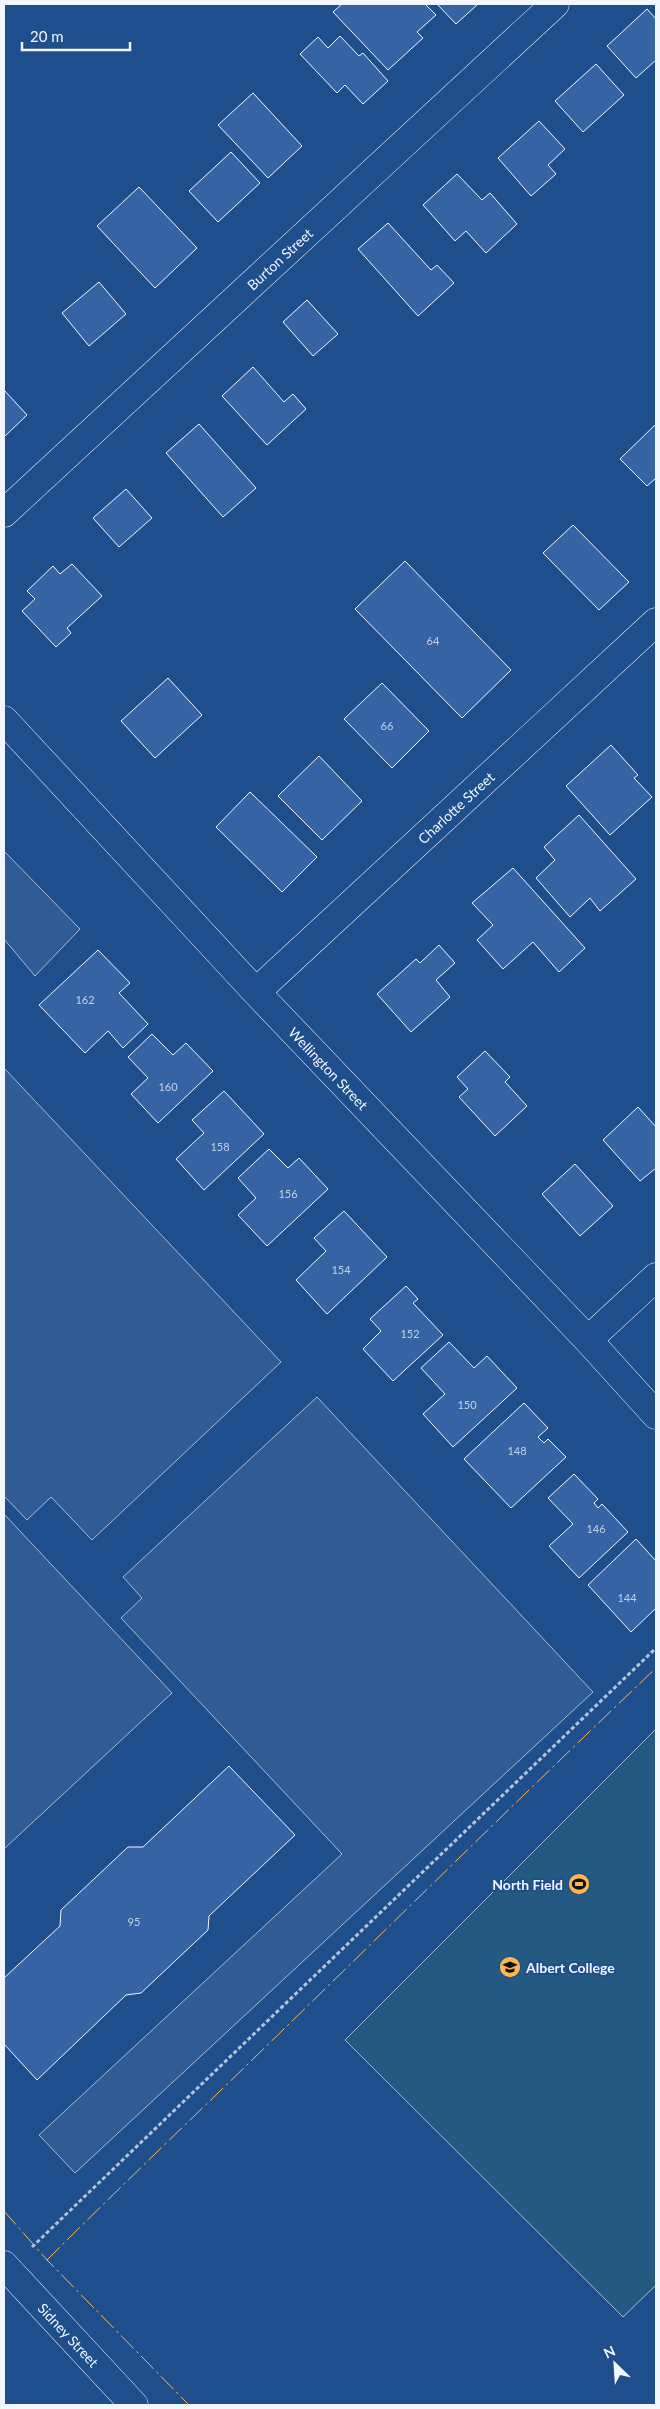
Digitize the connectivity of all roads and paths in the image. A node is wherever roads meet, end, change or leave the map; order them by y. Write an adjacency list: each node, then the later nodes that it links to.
1 (555, 4): 2 (street, Burton Street)
2 (4, 514)
3 (656, 622): 5 (street, Charlotte Street)
4 (4, 720): 5 (street, Wellington Street)
5 (256, 992): 7 (street, Wellington Street)
6 (656, 1277): 7 (street)
7 (588, 1340): 8 (street, Wellington Street)
8 (656, 1415)
9 (656, 1648): 10 (path)
10 (6, 2267): 11 (street, Sidney Street)
11 (134, 2405)

